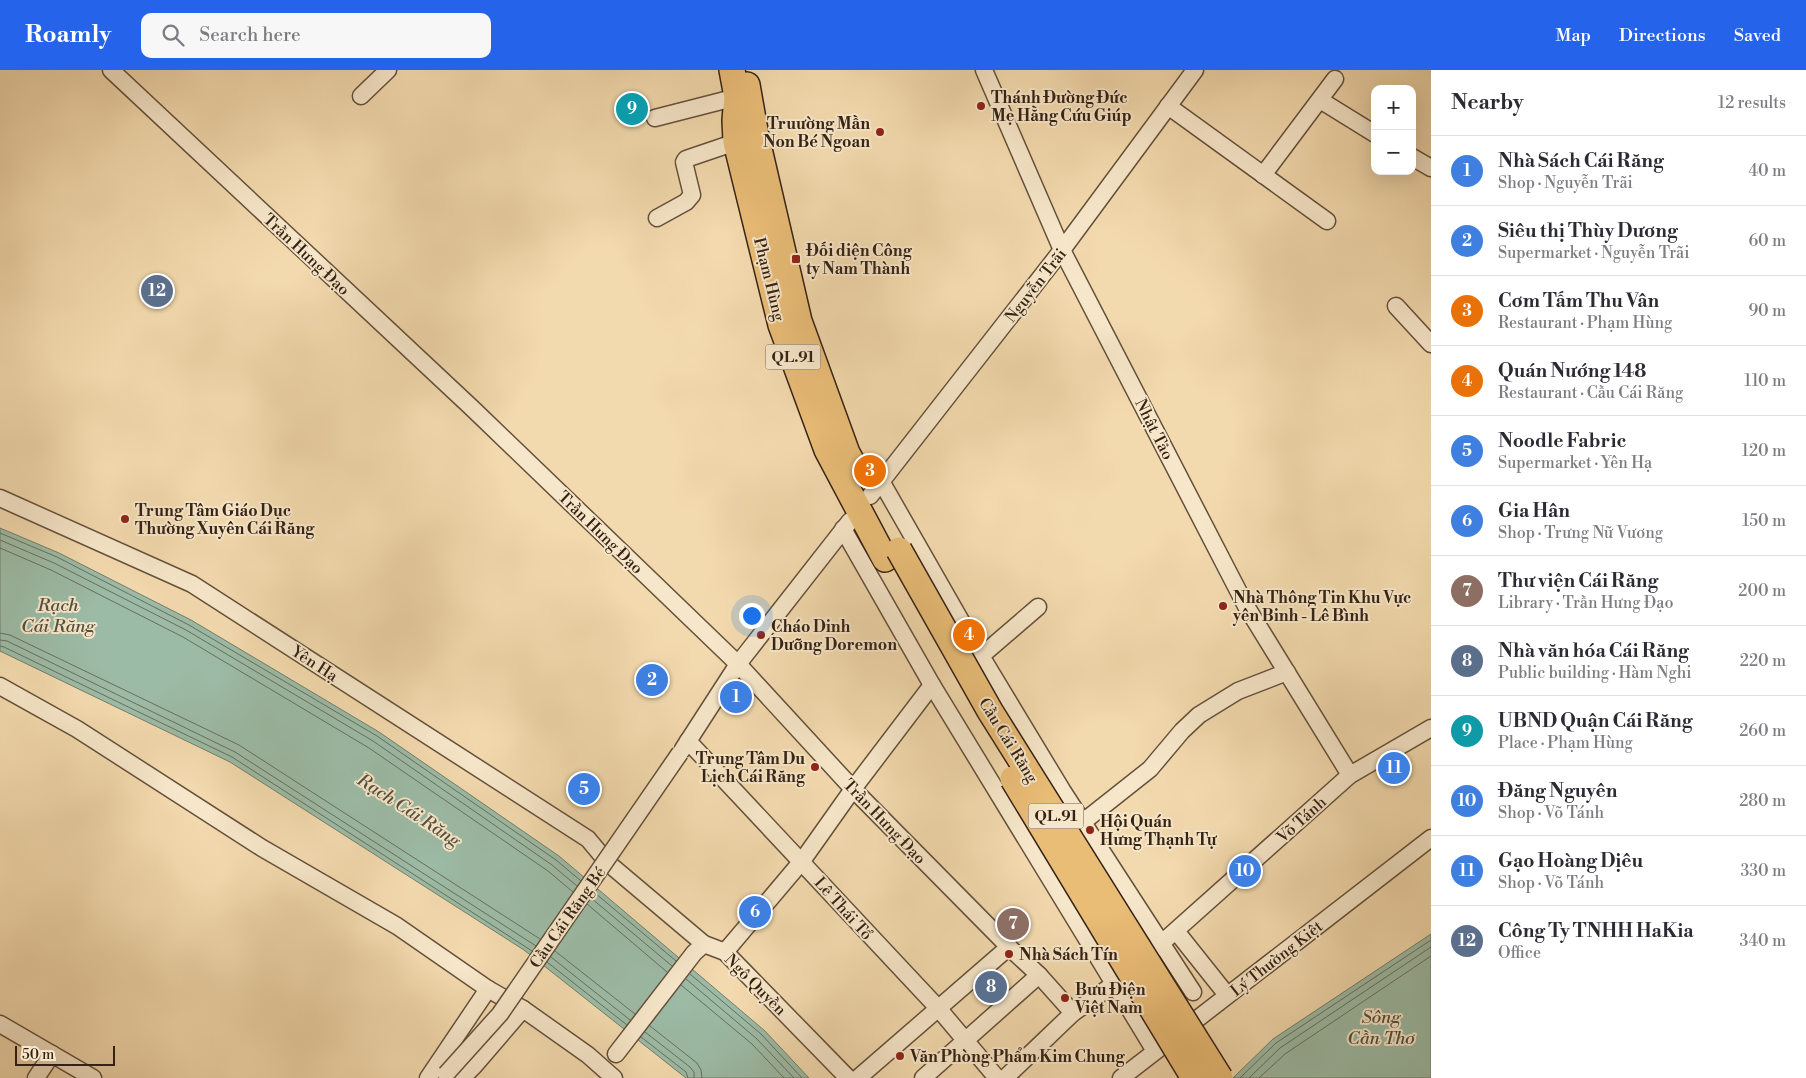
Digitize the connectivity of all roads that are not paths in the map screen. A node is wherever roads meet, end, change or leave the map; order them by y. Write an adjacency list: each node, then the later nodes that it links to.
1 (111, 70): 29 (street, Trần Hưng Đạo)
2 (388, 70): 8 (street)
3 (732, 70): 9 (highway, Phạm Hùng / QL.91)
4 (745, 70): 14 (highway, Phạm Hùng / QL.91)
5 (984, 70): 20 (street, Nhật Tảo)
6 (1195, 70): 11 (street, Nguyễn Trãi)
7 (1335, 79): 10 (street)
8 (361, 96)
9 (738, 97): 12 (street); 14 (highway, Phạm Hùng / QL.91)
10 (1320, 100): 13 (street); 17 (street)
11 (1168, 106): 17 (street); 20 (street, Nguyễn Trãi)
12 (655, 118)
13 (1371, 132)
14 (746, 139): 18 (street); 23 (highway, Phạm Hùng / QL.91)
15 (1416, 159): 16 (street)
16 (1431, 168)
17 (1263, 175): 19 (street)
18 (657, 218)
19 (1327, 221)
20 (1062, 250): 23 (street, Nguyễn Trãi); 30 (street, Nhật Tảo)
21 (1396, 306): 22 (street)
22 (1431, 344)
23 (870, 496): 25 (street, Nguyễn Trãi); 26 (highway, Phạm Hùng / QL.91); 28 (street)
24 (0, 498): 40 (street, Yên Hạ)
25 (843, 529): 29 (street, Nguyễn Trãi); 31 (street)
26 (892, 554): 71 (highway, Cầu Cái Răng / QL.91, bridge); 72 (highway, Cầu Cái Răng / QL.91, bridge)
27 (1038, 607): 28 (street)
28 (981, 656): 37 (street)
29 (738, 664): 34 (street, Nguyễn Trãi); 36 (street, Trần Hưng Đạo)
30 (1287, 672): 35 (street, Nhật Tảo); 37 (street)
31 (932, 685): 36 (street); 47 (street)
32 (0, 686): 48 (street)
33 (1431, 728): 35 (street, Võ Tánh)
34 (684, 747): 39 (street, Lê Thái Tổ); 59 (street, Cầu Cái Răng Bé, bridge)
35 (1350, 775): 41 (street, Võ Tánh)
36 (853, 790): 39 (street); 43 (street, Trần Hưng Đạo)
37 (1083, 822): 42 (street)
38 (1431, 838): 50 (street, Lý Thường Kiệt)
39 (802, 861): 45 (street); 51 (street, Lê Thái Tổ)
40 (608, 863): 44 (street, Ngô Quyền)
41 (1176, 931): 42 (street, Võ Tánh); 50 (street)
42 (1162, 942): 47 (street, Võ Tánh); 49 (street)
43 (1009, 947): 46 (street, Trần Hưng Đạo); 51 (street)
44 (699, 948): 45 (street, Ngô Quyền); 58 (street)
45 (725, 952): 65 (street, Ngô Quyền)
46 (1039, 975): 53 (street, Trần Hưng Đạo); 55 (street)
47 (1116, 984): 53 (street, Võ Tánh); 56 (street)
48 (488, 989): 52 (street); 62 (street)
49 (1193, 992)
50 (1228, 995): 56 (street, Lý Thường Kiệt)
51 (938, 1008): 55 (street, Lê Thái Tổ); 66 (street)
52 (523, 1009): 63 (street); 64 (street)
53 (1073, 1014): 69 (street, Võ Tánh)
54 (0, 1024): 57 (street)
55 (965, 1041): 67 (street); 68 (street, Lê Thái Tổ)
56 (1155, 1051): 70 (street, Lý Thường Kiệt)
57 (52, 1054): 60 (street); 61 (street)
58 (616, 1054)
59 (444, 1076)
60 (36, 1078)
61 (93, 1078)
62 (428, 1078)
63 (462, 1078)
64 (614, 1078)
65 (848, 1078)
66 (858, 1078)
67 (923, 1078)
68 (997, 1078)
69 (1005, 1078)
70 (1121, 1078)
71 (1194, 1078)
72 (1220, 1078)

